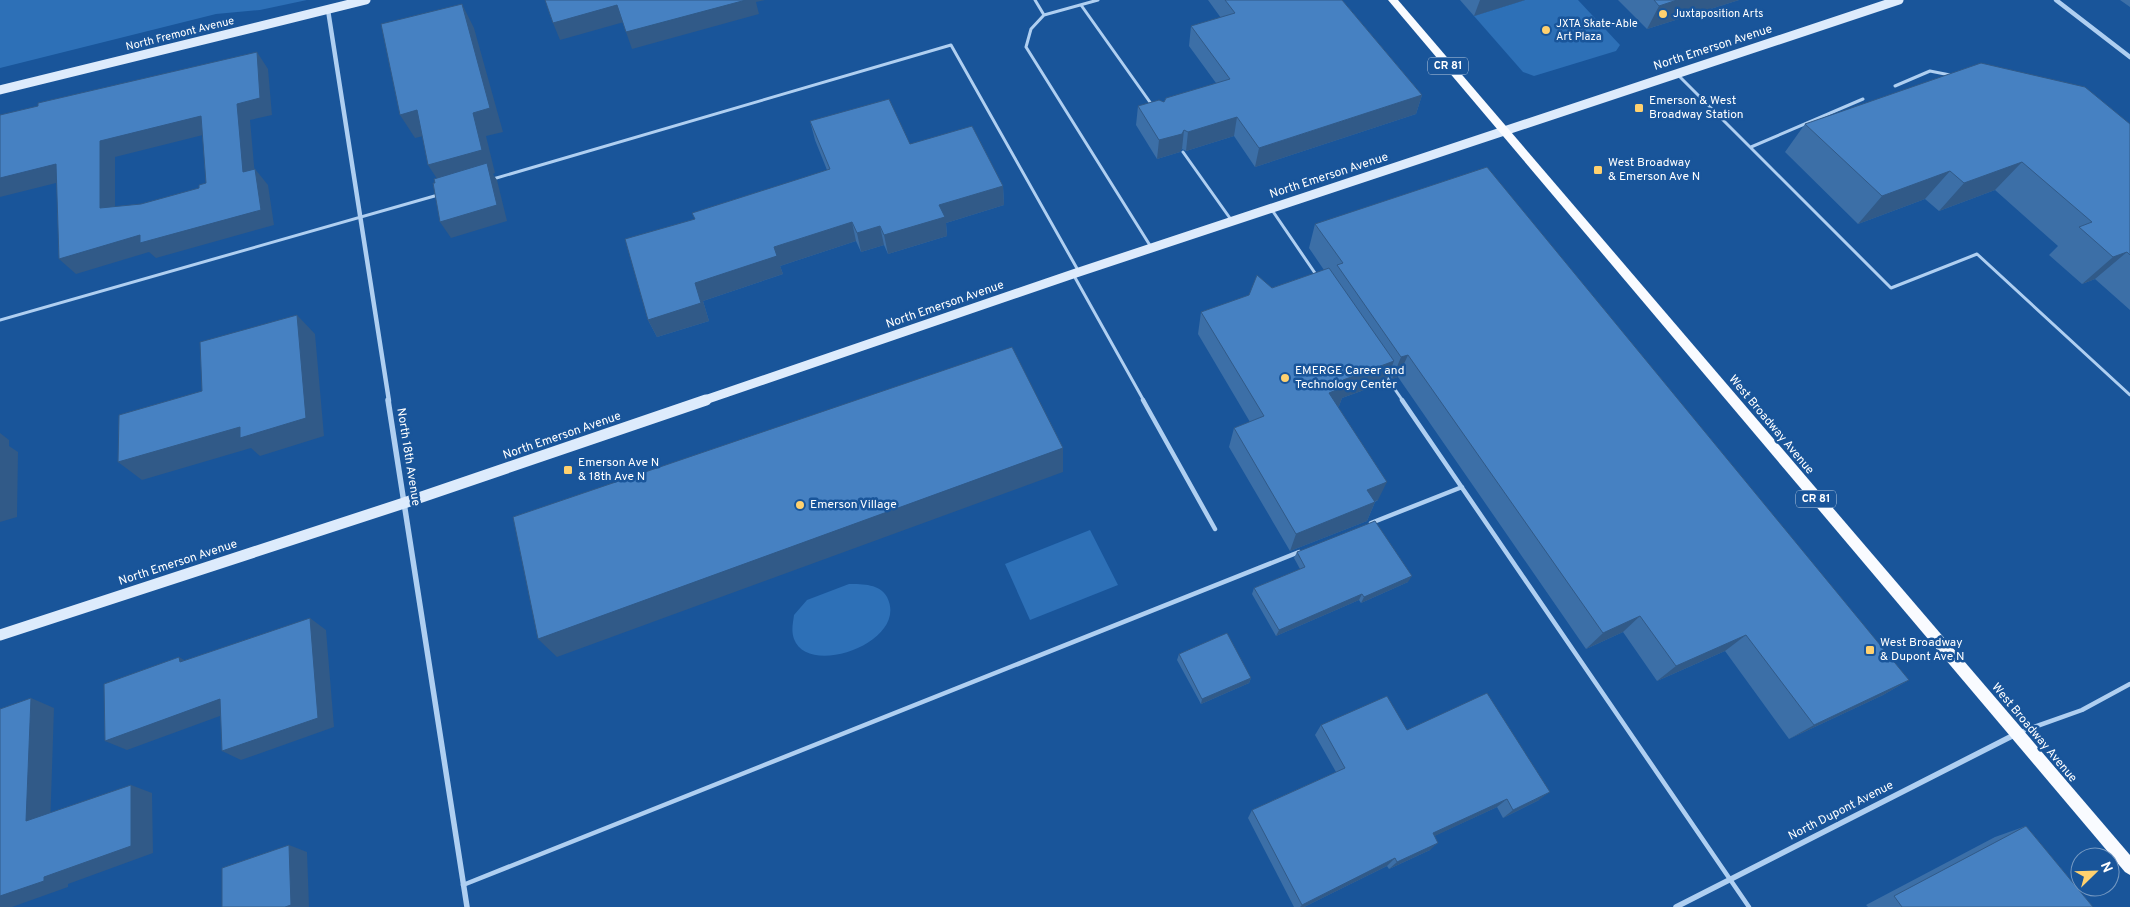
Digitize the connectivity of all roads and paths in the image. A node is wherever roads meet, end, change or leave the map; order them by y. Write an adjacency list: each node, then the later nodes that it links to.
1 (366, 0): 8 (street, North Fremont Avenue)
2 (1035, 0): 9 (lane)
3 (1098, 0): 7 (lane)
4 (1392, 0): 17 (main road, West Broadway Avenue / CR 81)
5 (1899, 0): 11 (street, North Emerson Avenue)
6 (2056, 0): 10 (street)
7 (1081, 5): 9 (lane); 16 (lane)
8 (328, 10): 14 (street, North Fremont Avenue); 23 (street, North 18th Avenue)
9 (1044, 15): 25 (lane)
10 (2130, 58)
11 (1676, 74): 17 (street, North Emerson Avenue); 18 (lane)
12 (1957, 77): 13 (lane)
13 (1894, 86)
14 (0, 90)
15 (1863, 99): 18 (lane)
16 (1155, 110)
17 (1503, 131): 22 (street, North Emerson Avenue); 38 (main road, West Broadway Avenue / CR 81)
18 (1751, 148): 30 (lane)
19 (1183, 152): 24 (lane)
20 (486, 181): 26 (lane)
21 (439, 195): 23 (lane)
22 (1271, 208): 24 (street, North Emerson Avenue); 27 (lane)
23 (361, 217): 28 (lane); 32 (street, North 18th Avenue)
24 (1232, 221): 25 (street, North Emerson Avenue)
25 (1151, 248): 26 (street, North Emerson Avenue)
26 (1076, 273): 32 (street, North Emerson Avenue); 34 (lane)
27 (1322, 282)
28 (0, 320)
29 (1383, 372): 31 (lane)
30 (2130, 395)
31 (1462, 487): 33 (lane); 40 (lane)
32 (404, 502): 36 (street, North Emerson Avenue); 41 (street, North 18th Avenue)
33 (1369, 524)
34 (1215, 529)
35 (1304, 550): 41 (lane)
36 (0, 635)
37 (2130, 684): 38 (lane)
38 (2016, 734): 39 (main road, West Broadway Avenue / CR 81); 40 (street, North Dupont Avenue)
39 (2130, 867)
40 (1732, 880): 43 (street, North Dupont Avenue); 44 (lane)
41 (463, 885): 42 (street, North 18th Avenue)
42 (466, 907)
43 (1676, 907)
44 (1749, 907)

